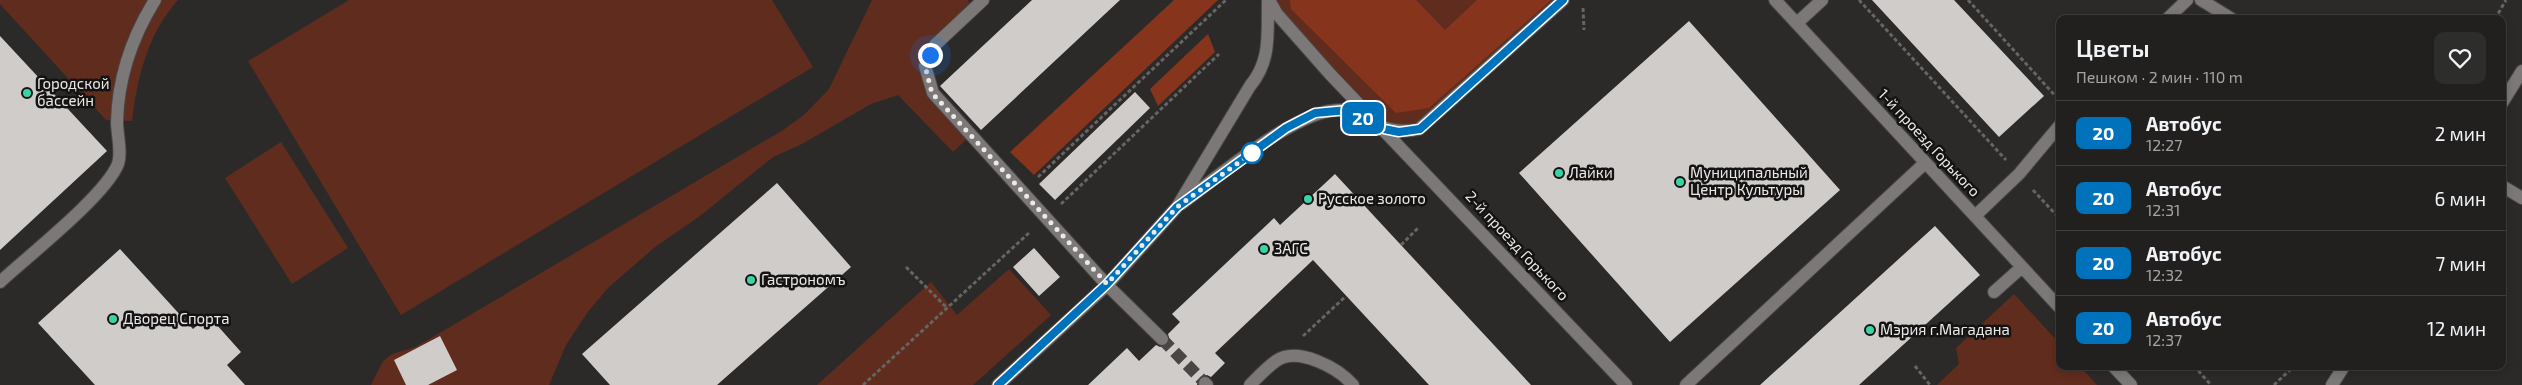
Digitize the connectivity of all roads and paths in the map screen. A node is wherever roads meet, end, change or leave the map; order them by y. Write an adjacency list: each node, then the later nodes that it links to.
1 (156, 0): 38 (street)
2 (983, 0): 28 (street)
3 (1226, 0): 28 (path)
4 (1269, 0): 23 (street, 2-й проезд Горького); 30 (street)
5 (1563, 0): 23 (street)
6 (1583, 0): 18 (path)
7 (1775, 0): 17 (street, 1-й проезд Горького)
8 (1822, 0): 17 (street)
9 (1859, 0): 26 (path)
10 (1968, 0): 21 (path)
11 (2187, 0): 14 (street)
12 (2201, 0): 15 (street)
13 (2506, 0): 16 (path)
14 (2171, 15)
15 (2225, 15)
16 (2497, 15)
17 (1797, 23): 25 (street, 1-й проезд Горького)
18 (1584, 30)
19 (1220, 54): 33 (path)
20 (2522, 71): 22 (street)
21 (2056, 97)
22 (2506, 97)
23 (1384, 129): 30 (street); 55 (street, 2-й проезд Горького)
24 (2056, 130): 26 (street)
25 (1925, 163): 32 (street, 1-й проезд Горького); 56 (street)
26 (2019, 174): 31 (path); 32 (street)
27 (2506, 188): 29 (street)
28 (1023, 192): 33 (street)
29 (2522, 198)
30 (1177, 207): 39 (street)
31 (2056, 215)
32 (1974, 216): 37 (street, 1-й проезд Горького)
33 (1047, 217): 39 (street); 43 (path)
34 (1418, 228): 35 (path)
35 (1401, 244)
36 (906, 267): 43 (path)
37 (2022, 267): 40 (street); 42 (street, 1-й проезд Горького)
38 (0, 282)
39 (1107, 284): 44 (street); 52 (street)
40 (1994, 292)
41 (1346, 296): 45 (path)
42 (2056, 304)
43 (946, 307): 51 (path)
44 (1162, 339)
45 (1278, 360): 53 (street); 54 (street)
46 (1915, 366): 57 (path)
47 (2117, 370): 58 (street)
48 (2198, 370): 59 (path)
49 (2290, 370): 60 (path)
50 (2341, 370): 61 (street)
51 (863, 385)
52 (998, 385)
53 (1250, 385)
54 (1353, 385)
55 (1626, 385)
56 (1686, 385)
57 (1930, 385)
58 (2131, 385)
59 (2211, 385)
60 (2274, 385)
61 (2332, 385)

